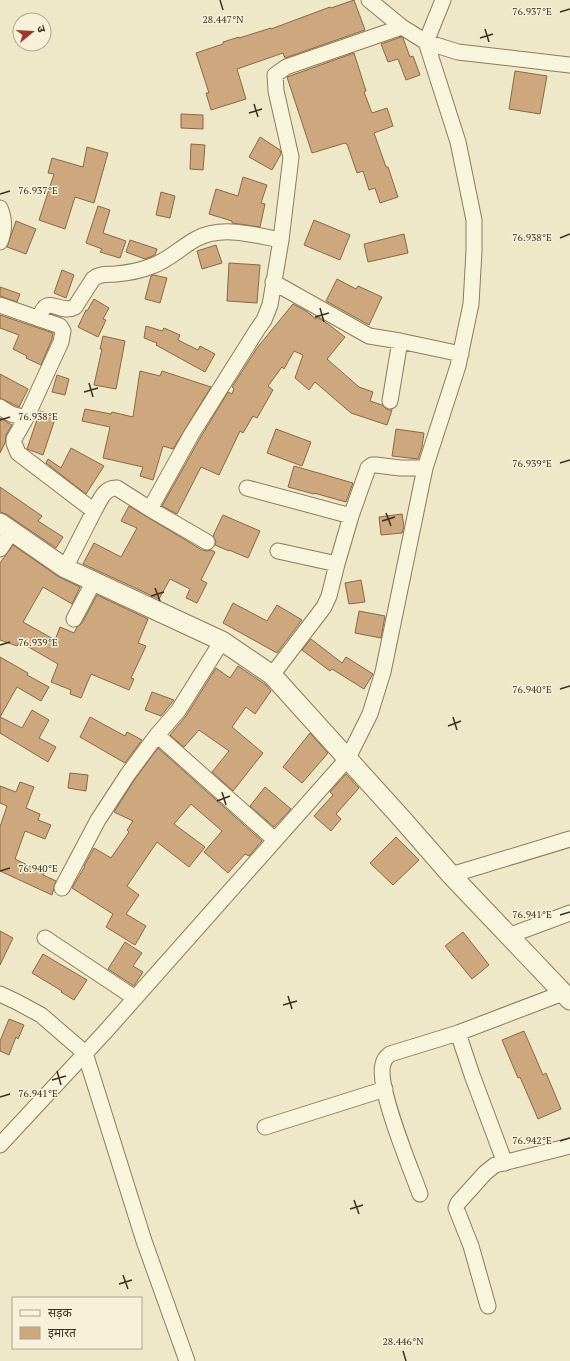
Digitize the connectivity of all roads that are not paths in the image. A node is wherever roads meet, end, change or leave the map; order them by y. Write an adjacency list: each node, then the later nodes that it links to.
1 (369, 0): 3 (street)
2 (443, 0): 4 (street)
3 (402, 27): 4 (street); 7 (street)
4 (426, 42): 5 (street); 13 (street)
5 (570, 65)
6 (0, 208): 8 (street)
7 (280, 240): 9 (street); 11 (street)
8 (0, 242)
9 (273, 282): 12 (street); 19 (street)
10 (0, 305): 11 (street)
11 (39, 319): 16 (street)
12 (400, 341): 13 (street); 14 (street)
13 (461, 354): 17 (street)
14 (390, 402)
15 (0, 407): 16 (street)
16 (26, 418): 20 (street)
17 (425, 468): 21 (street); 33 (street)
18 (247, 488): 21 (street)
19 (150, 509): 20 (street); 23 (street)
20 (94, 511): 27 (street)
21 (351, 516): 26 (street)
22 (6, 527): 24 (street); 27 (street)
23 (207, 542)
24 (0, 549)
25 (278, 551): 26 (street)
26 (337, 564): 31 (street)
27 (65, 568): 28 (street)
28 (94, 581): 29 (street); 30 (street)
29 (74, 619)
30 (222, 640): 31 (street); 32 (street)
31 (272, 676): 33 (street)
32 (157, 736): 34 (street); 37 (street)
33 (348, 758): 34 (street); 36 (street)
34 (275, 840): 43 (street)
35 (570, 840): 36 (street)
36 (451, 875): 39 (street)
37 (62, 888)
38 (570, 913): 39 (street)
39 (508, 936): 42 (street)
40 (45, 938): 43 (street)
41 (0, 994): 45 (street)
42 (567, 996): 44 (street)
43 (134, 998): 45 (street)
44 (458, 1032): 46 (street); 50 (street)
45 (85, 1053): 48 (street); 53 (street)
46 (385, 1089): 47 (street); 51 (street)
47 (265, 1127)
48 (0, 1145)
49 (570, 1146): 50 (street)
50 (505, 1162): 52 (street)
51 (420, 1194)
52 (488, 1306)
53 (187, 1361)

